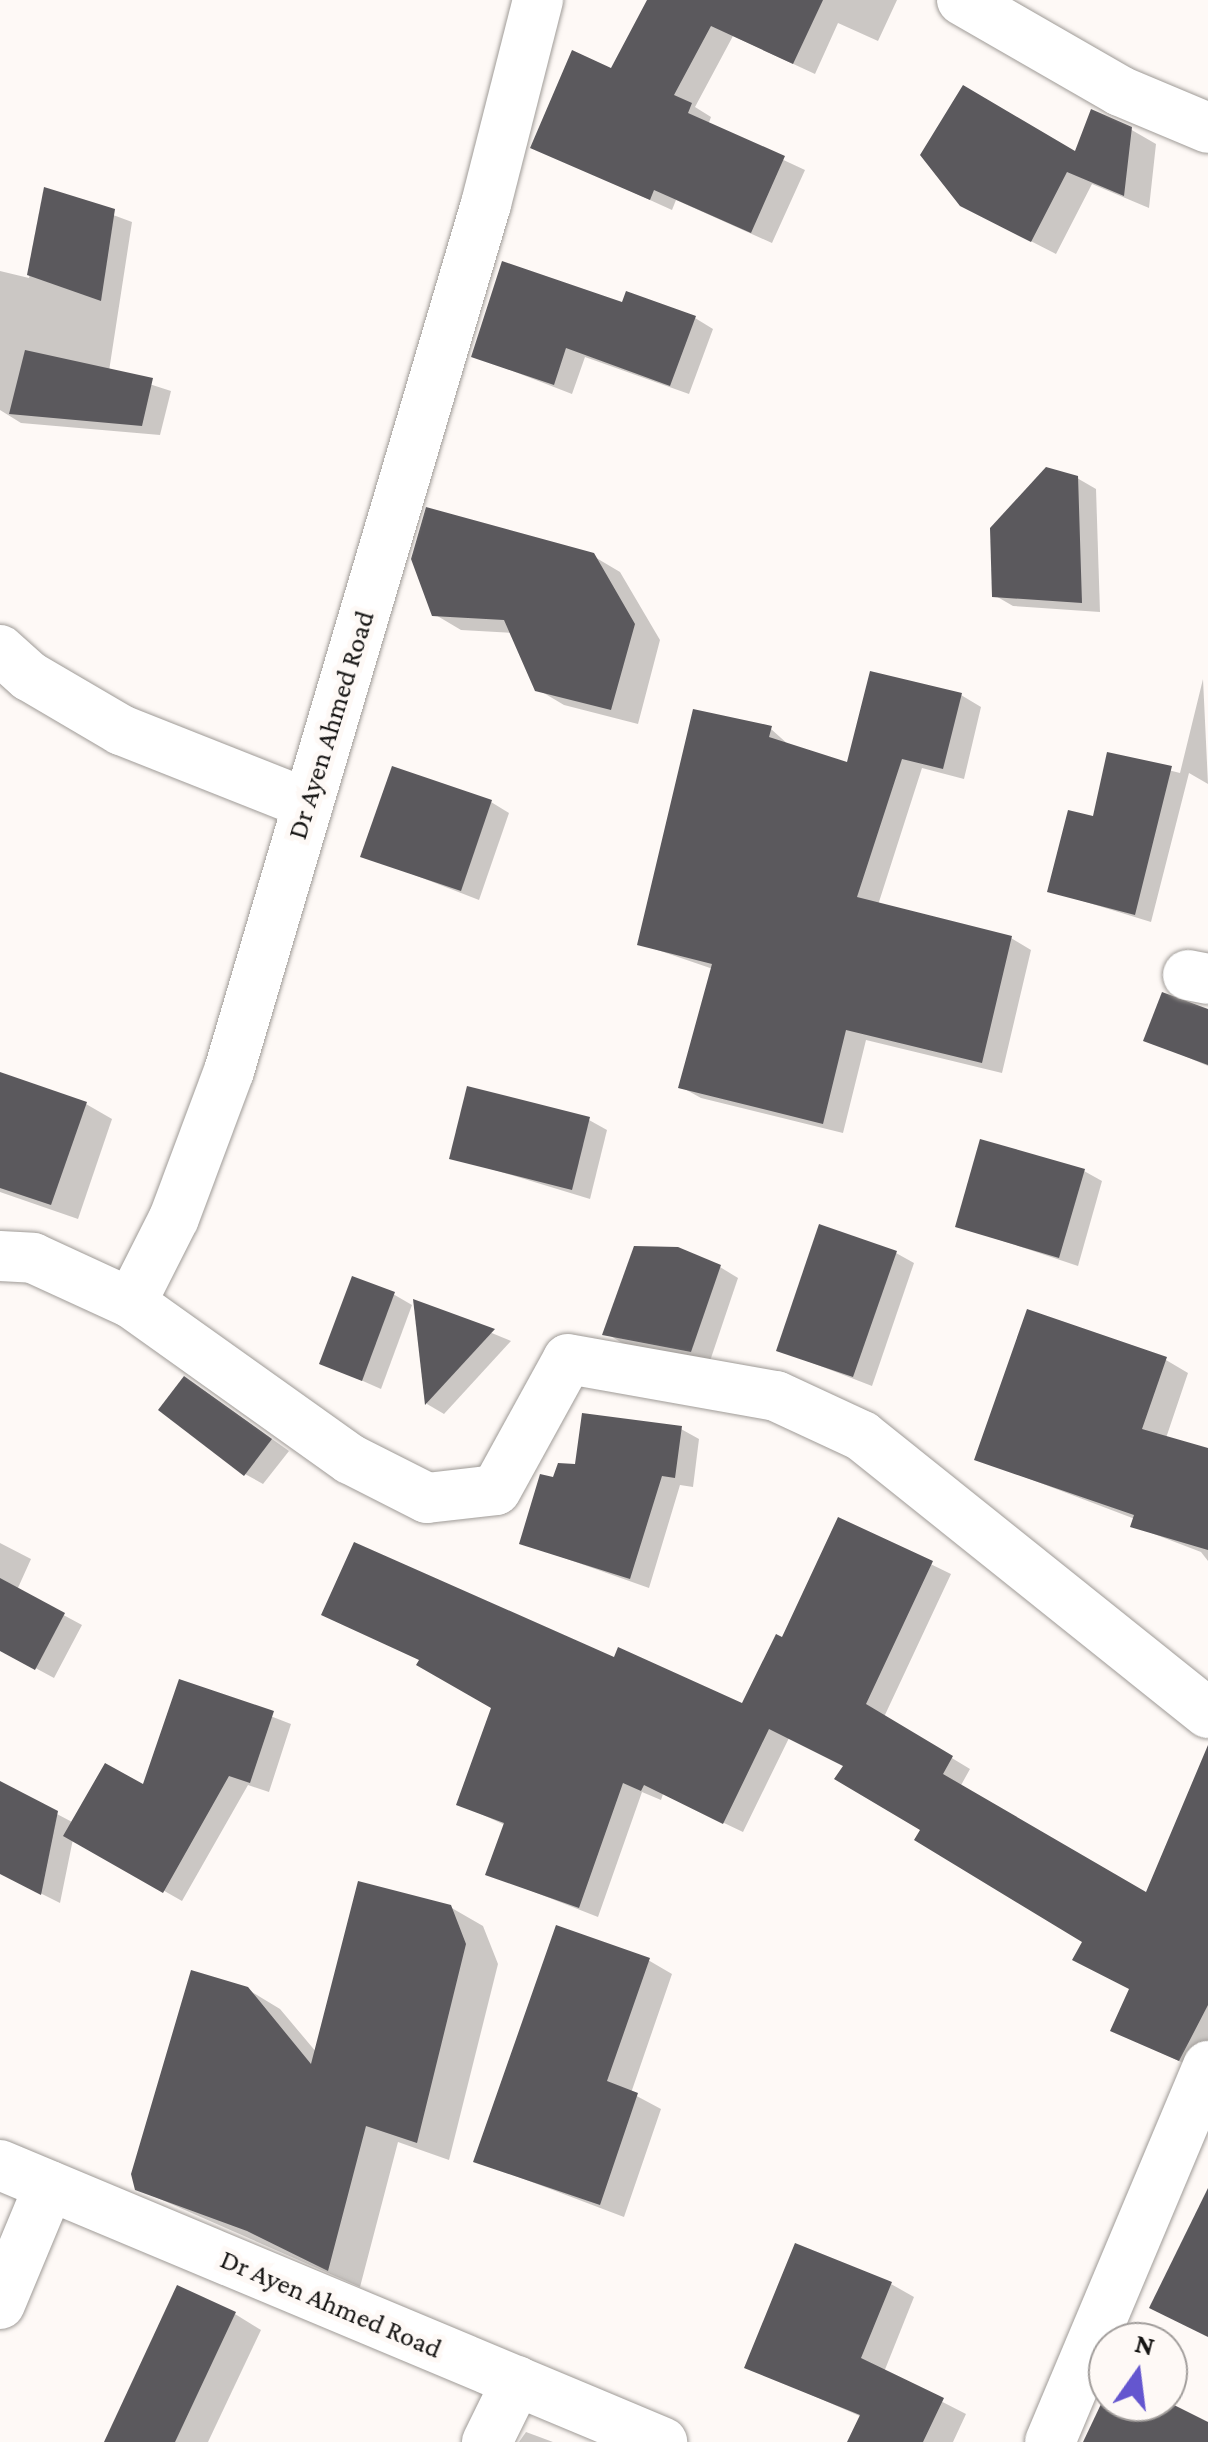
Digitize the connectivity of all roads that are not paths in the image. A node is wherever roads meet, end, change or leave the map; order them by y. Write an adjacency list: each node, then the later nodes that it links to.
1 (538, 0): 5 (street, Dr Ayen Ahmed Road)
2 (962, 0): 3 (street)
3 (1208, 128)
4 (0, 650): 5 (street)
5 (308, 804): 7 (street, Dr Ayen Ahmed Road)
6 (0, 1256): 7 (street)
7 (131, 1303): 8 (street)
8 (1208, 1713)
9 (1208, 2066): 16 (street)
10 (0, 2165): 11 (street, Dr Ayen Ahmed Road)
11 (49, 2186): 12 (street); 13 (street, Dr Ayen Ahmed Road)
12 (0, 2304)
13 (517, 2381): 14 (street); 15 (street, Dr Ayen Ahmed Road)
14 (487, 2442)
15 (662, 2442)
16 (1050, 2442)

